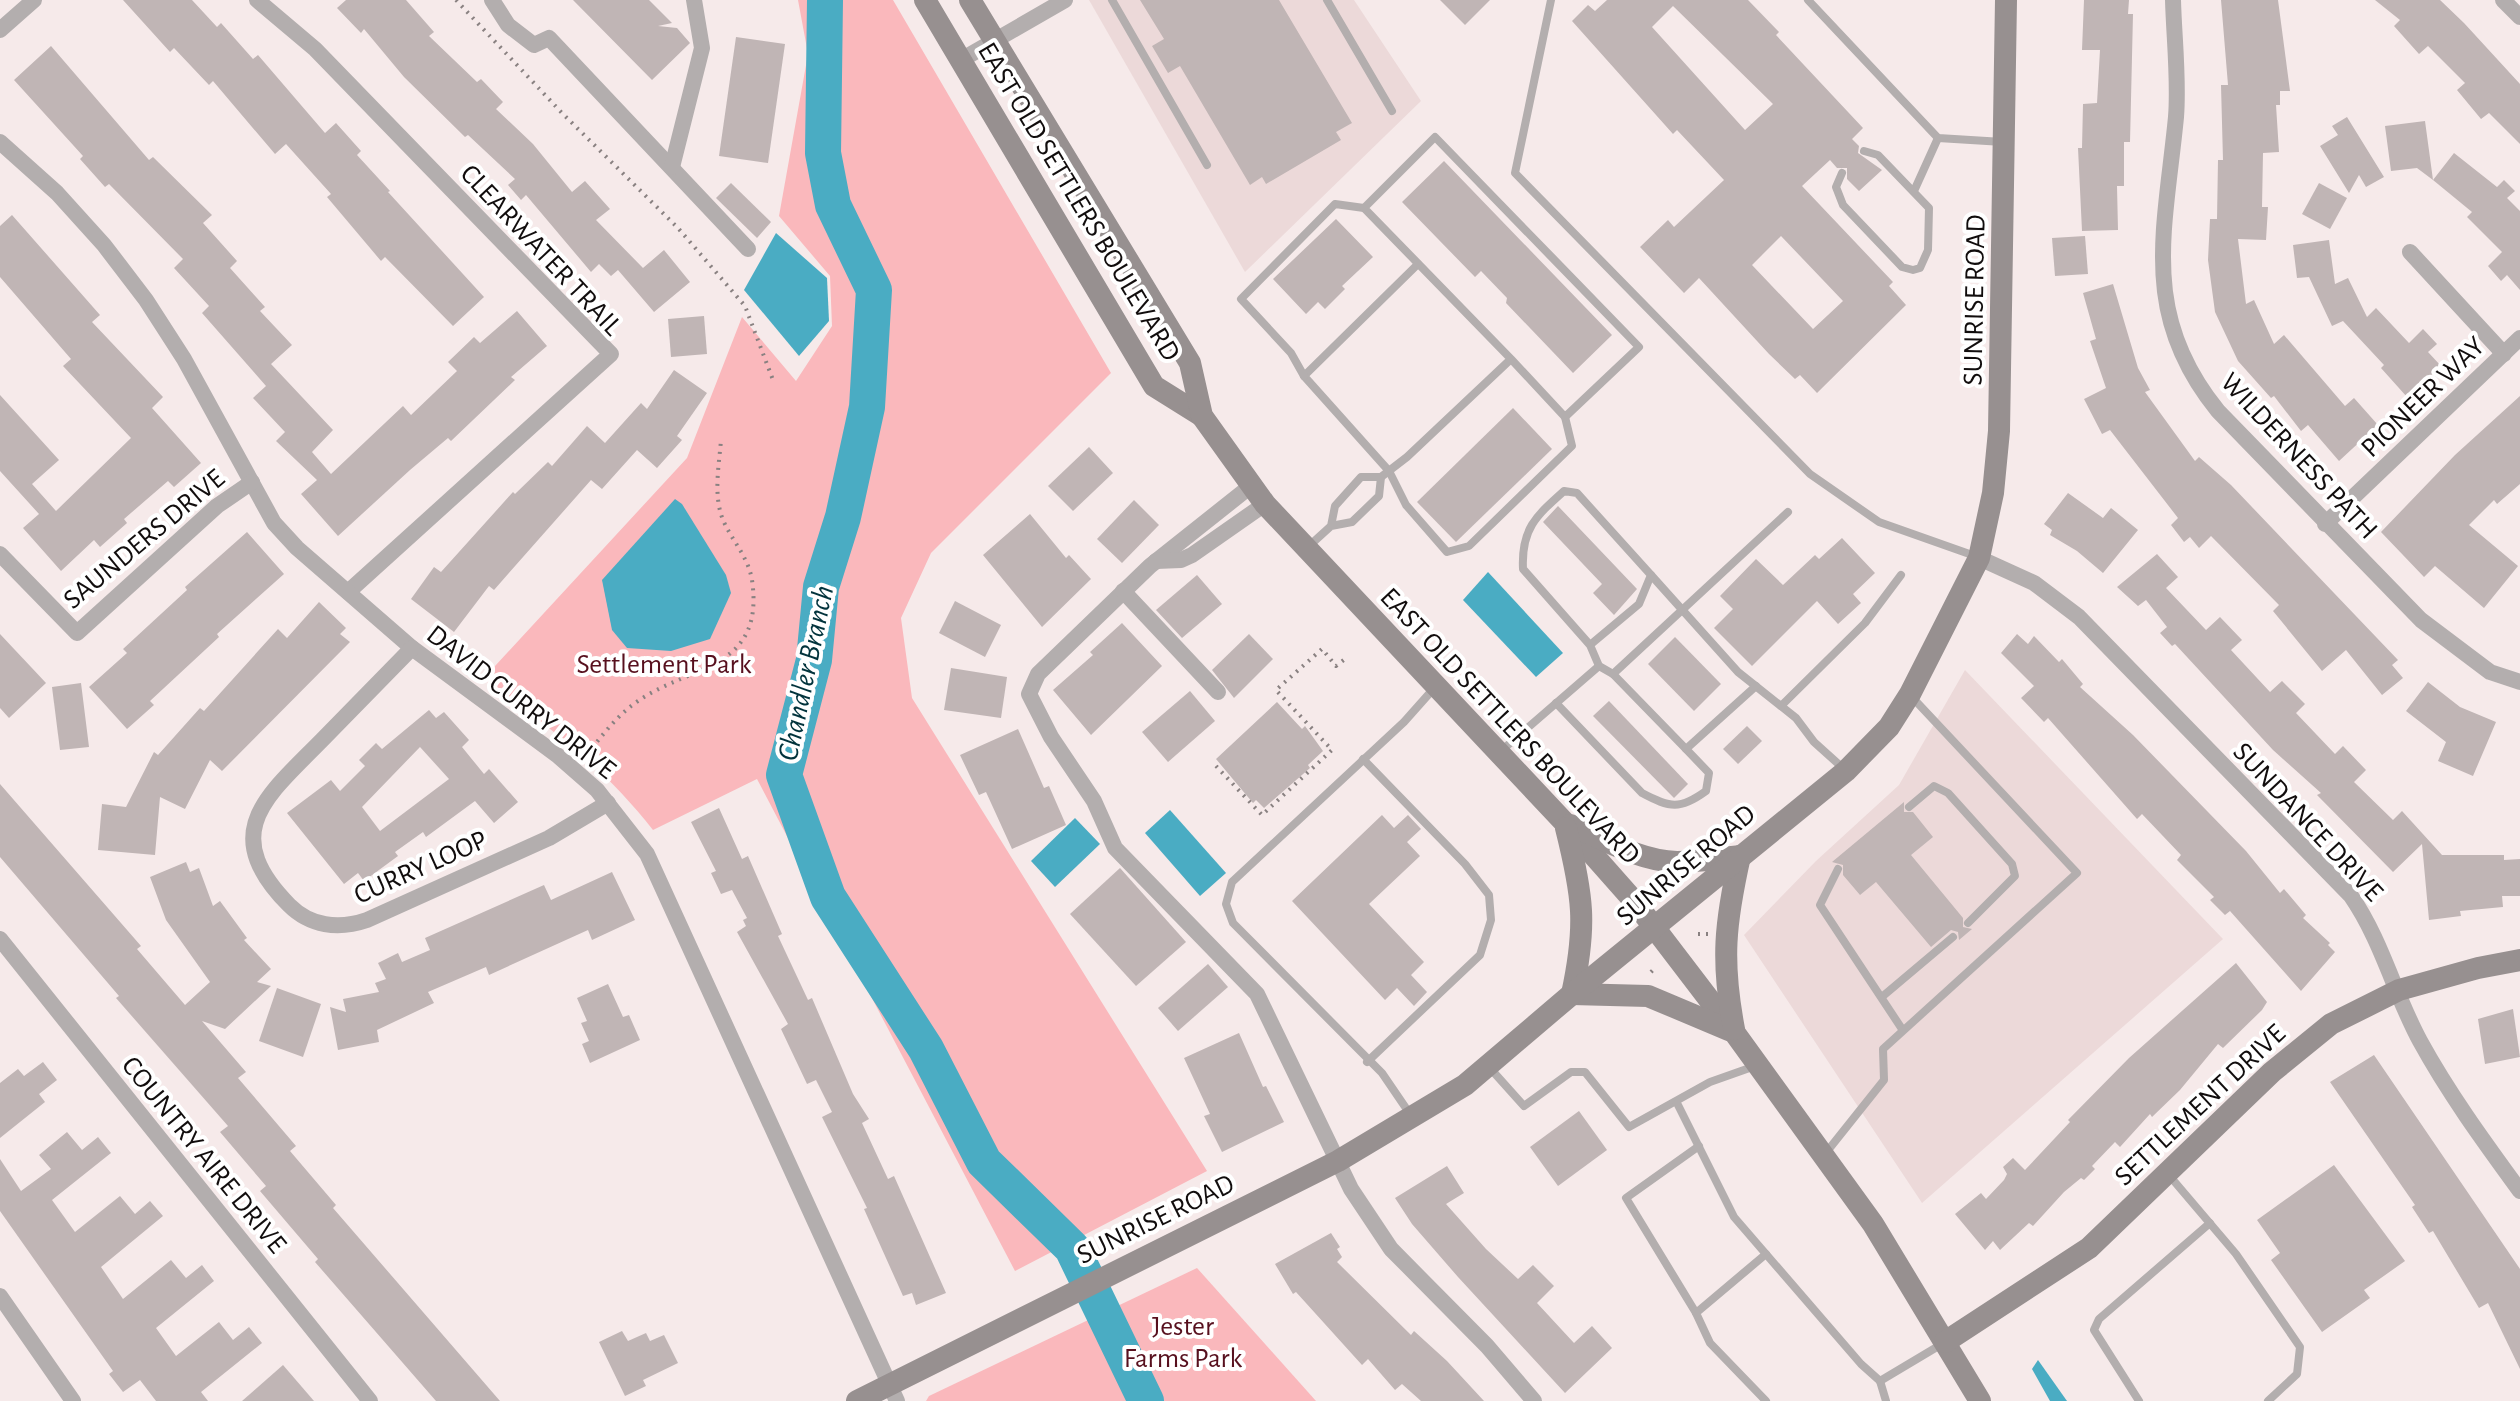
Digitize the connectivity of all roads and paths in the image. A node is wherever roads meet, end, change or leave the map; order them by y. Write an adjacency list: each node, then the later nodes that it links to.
1 (34, 0): 17 (street)
2 (257, 0): 54 (street, CLEARWATER TRAIL)
3 (456, 0): 37 (path)
4 (492, 0): 26 (street)
5 (694, 0): 26 (street)
6 (925, 0): 19 (main road, EAST OLD SETTLERS BOULEVARD)
7 (970, 0): 18 (main road, EAST OLD SETTLERS BOULEVARD)
8 (1065, 0): 18 (street)
9 (1112, 0): 25 (lane)
10 (1327, 0): 20 (lane)
11 (1551, 0): 50 (lane)
12 (1808, 0): 21 (lane)
13 (2006, 0): 23 (main road, SUNRISE ROAD)
14 (2173, 0): 46 (street, WILDERNESS PATH)
15 (2503, 0): 16 (street)
16 (2520, 17)
17 (0, 30)
18 (994, 41): 19 (street); 38 (main road, EAST OLD SETTLERS BOULEVARD)
19 (961, 60): 38 (main road, EAST OLD SETTLERS BOULEVARD)
20 (1392, 111)
21 (1938, 138): 23 (lane); 28 (lane)
22 (0, 142): 43 (street, DAVID CURRY DRIVE)
23 (2006, 143): 50 (main road, SUNRISE ROAD)
24 (1864, 151): 28 (lane)
25 (1207, 165)
26 (672, 167): 30 (street)
27 (1842, 173): 28 (lane)
28 (1914, 191)
29 (1364, 208): 32 (lane); 36 (lane); 39 (lane)
30 (748, 249)
31 (2410, 252): 34 (street)
32 (1418, 264): 35 (lane); 36 (lane)
33 (2520, 338): 34 (street, PIONEER WAY)
34 (2504, 354): 46 (street, PIONEER WAY)
35 (1511, 359): 39 (lane); 41 (lane)
36 (1304, 376): 41 (lane)
37 (773, 380)
38 (1202, 416): 44 (main road, EAST OLD SETTLERS BOULEVARD)
39 (1565, 417): 41 (lane)
40 (721, 440): 70 (path)
41 (1389, 471): 42 (lane)
42 (1381, 477): 47 (lane); 47 (lane)
43 (252, 482): 49 (street, SAUNDERS DRIVE); 54 (street, DAVID CURRY DRIVE)
44 (1258, 494): 48 (main road, EAST OLD SETTLERS BOULEVARD); 53 (street)
45 (1788, 512): 55 (lane)
46 (2325, 524): 61 (street, WILDERNESS PATH)
47 (1331, 526): 48 (lane)
48 (1305, 549): 62 (main road, EAST OLD SETTLERS BOULEVARD)
49 (0, 554)
50 (1979, 558): 65 (main road, SUNRISE ROAD); 84 (street, SUNDANCE DRIVE)
51 (1651, 575): 55 (lane); 56 (lane); 56 (lane)
52 (1901, 575): 67 (lane)
53 (1123, 591): 64 (street); 96 (street)
54 (348, 592): 57 (street, DAVID CURRY DRIVE)
55 (1681, 609): 60 (lane); 63 (lane)
56 (1590, 645): 59 (lane)
57 (412, 648): 74 (street, DAVID CURRY DRIVE); 74 (street, CURRY LOOP)
58 (1345, 659): 72 (path)
59 (1599, 666): 60 (lane); 66 (lane)
60 (1613, 674): 68 (lane)
61 (2520, 682)
62 (1436, 686): 69 (main road, EAST OLD SETTLERS BOULEVARD); 71 (lane)
63 (1756, 686): 67 (lane); 68 (lane)
64 (1218, 692)
65 (1910, 694): 73 (main road, SUNRISE ROAD); 87 (lane)
66 (1556, 703): 68 (lane); 69 (lane)
67 (1781, 706): 73 (lane)
68 (1686, 749)
69 (1500, 752): 76 (main road, EAST OLD SETTLERS BOULEVARD)
70 (587, 754)
71 (1363, 759): 89 (lane); 89 (lane)
72 (1216, 766)
73 (1846, 771): 77 (main road, SUNRISE ROAD)
74 (608, 803): 105 (street, DAVID CURRY DRIVE)
75 (1909, 807): 79 (lane)
76 (1565, 823): 77 (main road); 80 (main road, EAST OLD SETTLERS BOULEVARD); 85 (main road)
77 (1740, 856): 80 (main road, SUNRISE ROAD); 88 (main road)
78 (1838, 869): 86 (lane)
79 (1968, 923)
80 (1655, 928): 85 (main road, SUNRISE ROAD); 88 (main road, EAST OLD SETTLERS BOULEVARD)
81 (1953, 937): 86 (lane)
82 (0, 939): 107 (street, COUNTRY AIRE DRIVE)
83 (2520, 960): 84 (main road, SETTLEMENT DRIVE)
84 (2399, 990): 97 (main road, SETTLEMENT DRIVE); 98 (street, SUNDANCE DRIVE)
85 (1572, 994): 88 (main road); 91 (main road, SUNRISE ROAD)
86 (1883, 996): 87 (lane)
87 (1902, 1029): 95 (lane)
88 (1734, 1032): 90 (main road, EAST OLD SETTLERS BOULEVARD)
89 (1367, 1062): 93 (lane)
90 (1758, 1065): 92 (lane); 95 (main road, EAST OLD SETTLERS BOULEVARD)
91 (1488, 1066): 92 (lane); 93 (main road, SUNRISE ROAD)
92 (1677, 1103): 94 (lane)
93 (1412, 1118): 96 (main road, SUNRISE ROAD)
94 (1699, 1146): 100 (lane); 102 (lane)
95 (1825, 1154): 103 (main road, EAST OLD SETTLERS BOULEVARD)
96 (1338, 1161): 105 (main road, SUNRISE ROAD); 109 (street)
97 (2168, 1173): 99 (lane); 103 (main road, SETTLEMENT DRIVE)
98 (2520, 1191)
99 (2210, 1223): 113 (lane); 114 (lane)
100 (1766, 1254): 102 (lane); 104 (lane)
101 (0, 1296): 106 (street)
102 (1696, 1313): 110 (lane)
103 (1945, 1342): 104 (lane); 112 (main road, EAST OLD SETTLERS BOULEVARD)
104 (1880, 1381): 111 (lane)
105 (893, 1393): 108 (main road, SUNRISE ROAD)
106 (73, 1401)
107 (370, 1401)
108 (857, 1401)
109 (1534, 1401)
110 (1766, 1401)
111 (1886, 1401)
112 (1980, 1401)
113 (2139, 1401)
114 (2268, 1401)

